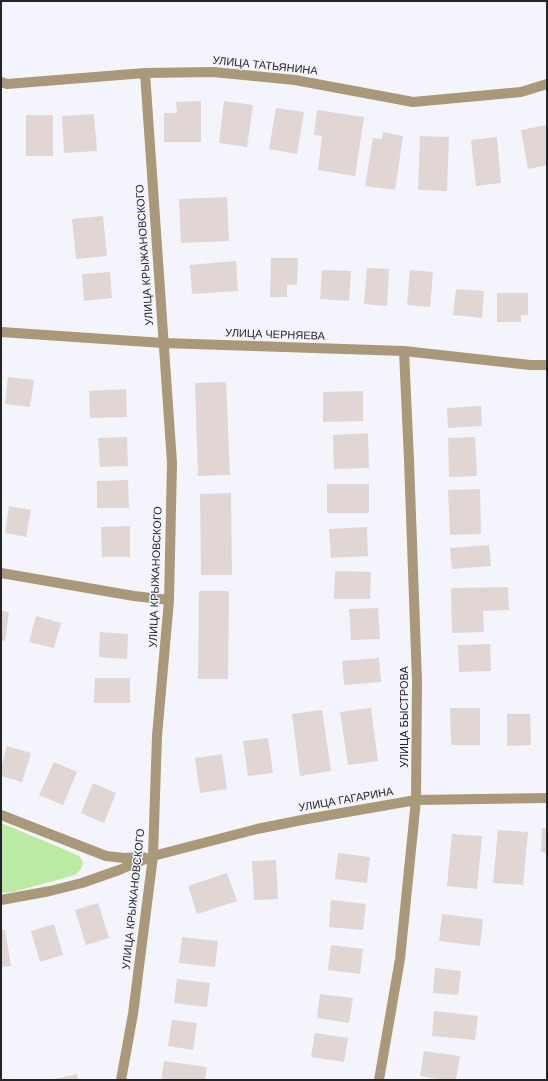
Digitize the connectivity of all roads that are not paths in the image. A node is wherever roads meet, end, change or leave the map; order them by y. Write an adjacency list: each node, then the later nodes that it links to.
1 (145, 73): 2 (street, УЛИЦА ТАТЬЯНИНА); 3 (street, УЛИЦА ТАТЬЯНИНА); 5 (street, УЛИЦА КРЫЖАНОВСКОГО)
2 (1, 82)
3 (547, 84)
4 (1, 332): 5 (street, УЛИЦА ЧЕРНЯЕВА)
5 (164, 343): 6 (street, УЛИЦА ЧЕРНЯЕВА); 9 (street, УЛИЦА КРЫЖАНОВСКОГО)
6 (404, 351): 7 (street, УЛИЦА ЧЕРНЯЕВА); 11 (street, УЛИЦА БЫСТРОВА)
7 (547, 365)
8 (1, 574): 9 (street)
9 (169, 600): 13 (street, УЛИЦА КРЫЖАНОВСКОГО)
10 (547, 798): 11 (street, УЛИЦА ГАГАРИНА)
11 (416, 800): 13 (street, УЛИЦА ГАГАРИНА); 16 (street, УЛИЦА БЫСТРОВА)
12 (1, 815): 13 (street, УЛИЦА ГАГАРИНА)
13 (153, 856): 14 (street, УЛИЦА ГАГАРИНА); 15 (street, УЛИЦА КРЫЖАНОВСКОГО)
14 (1, 900)
15 (121, 1080)
16 (379, 1080)

